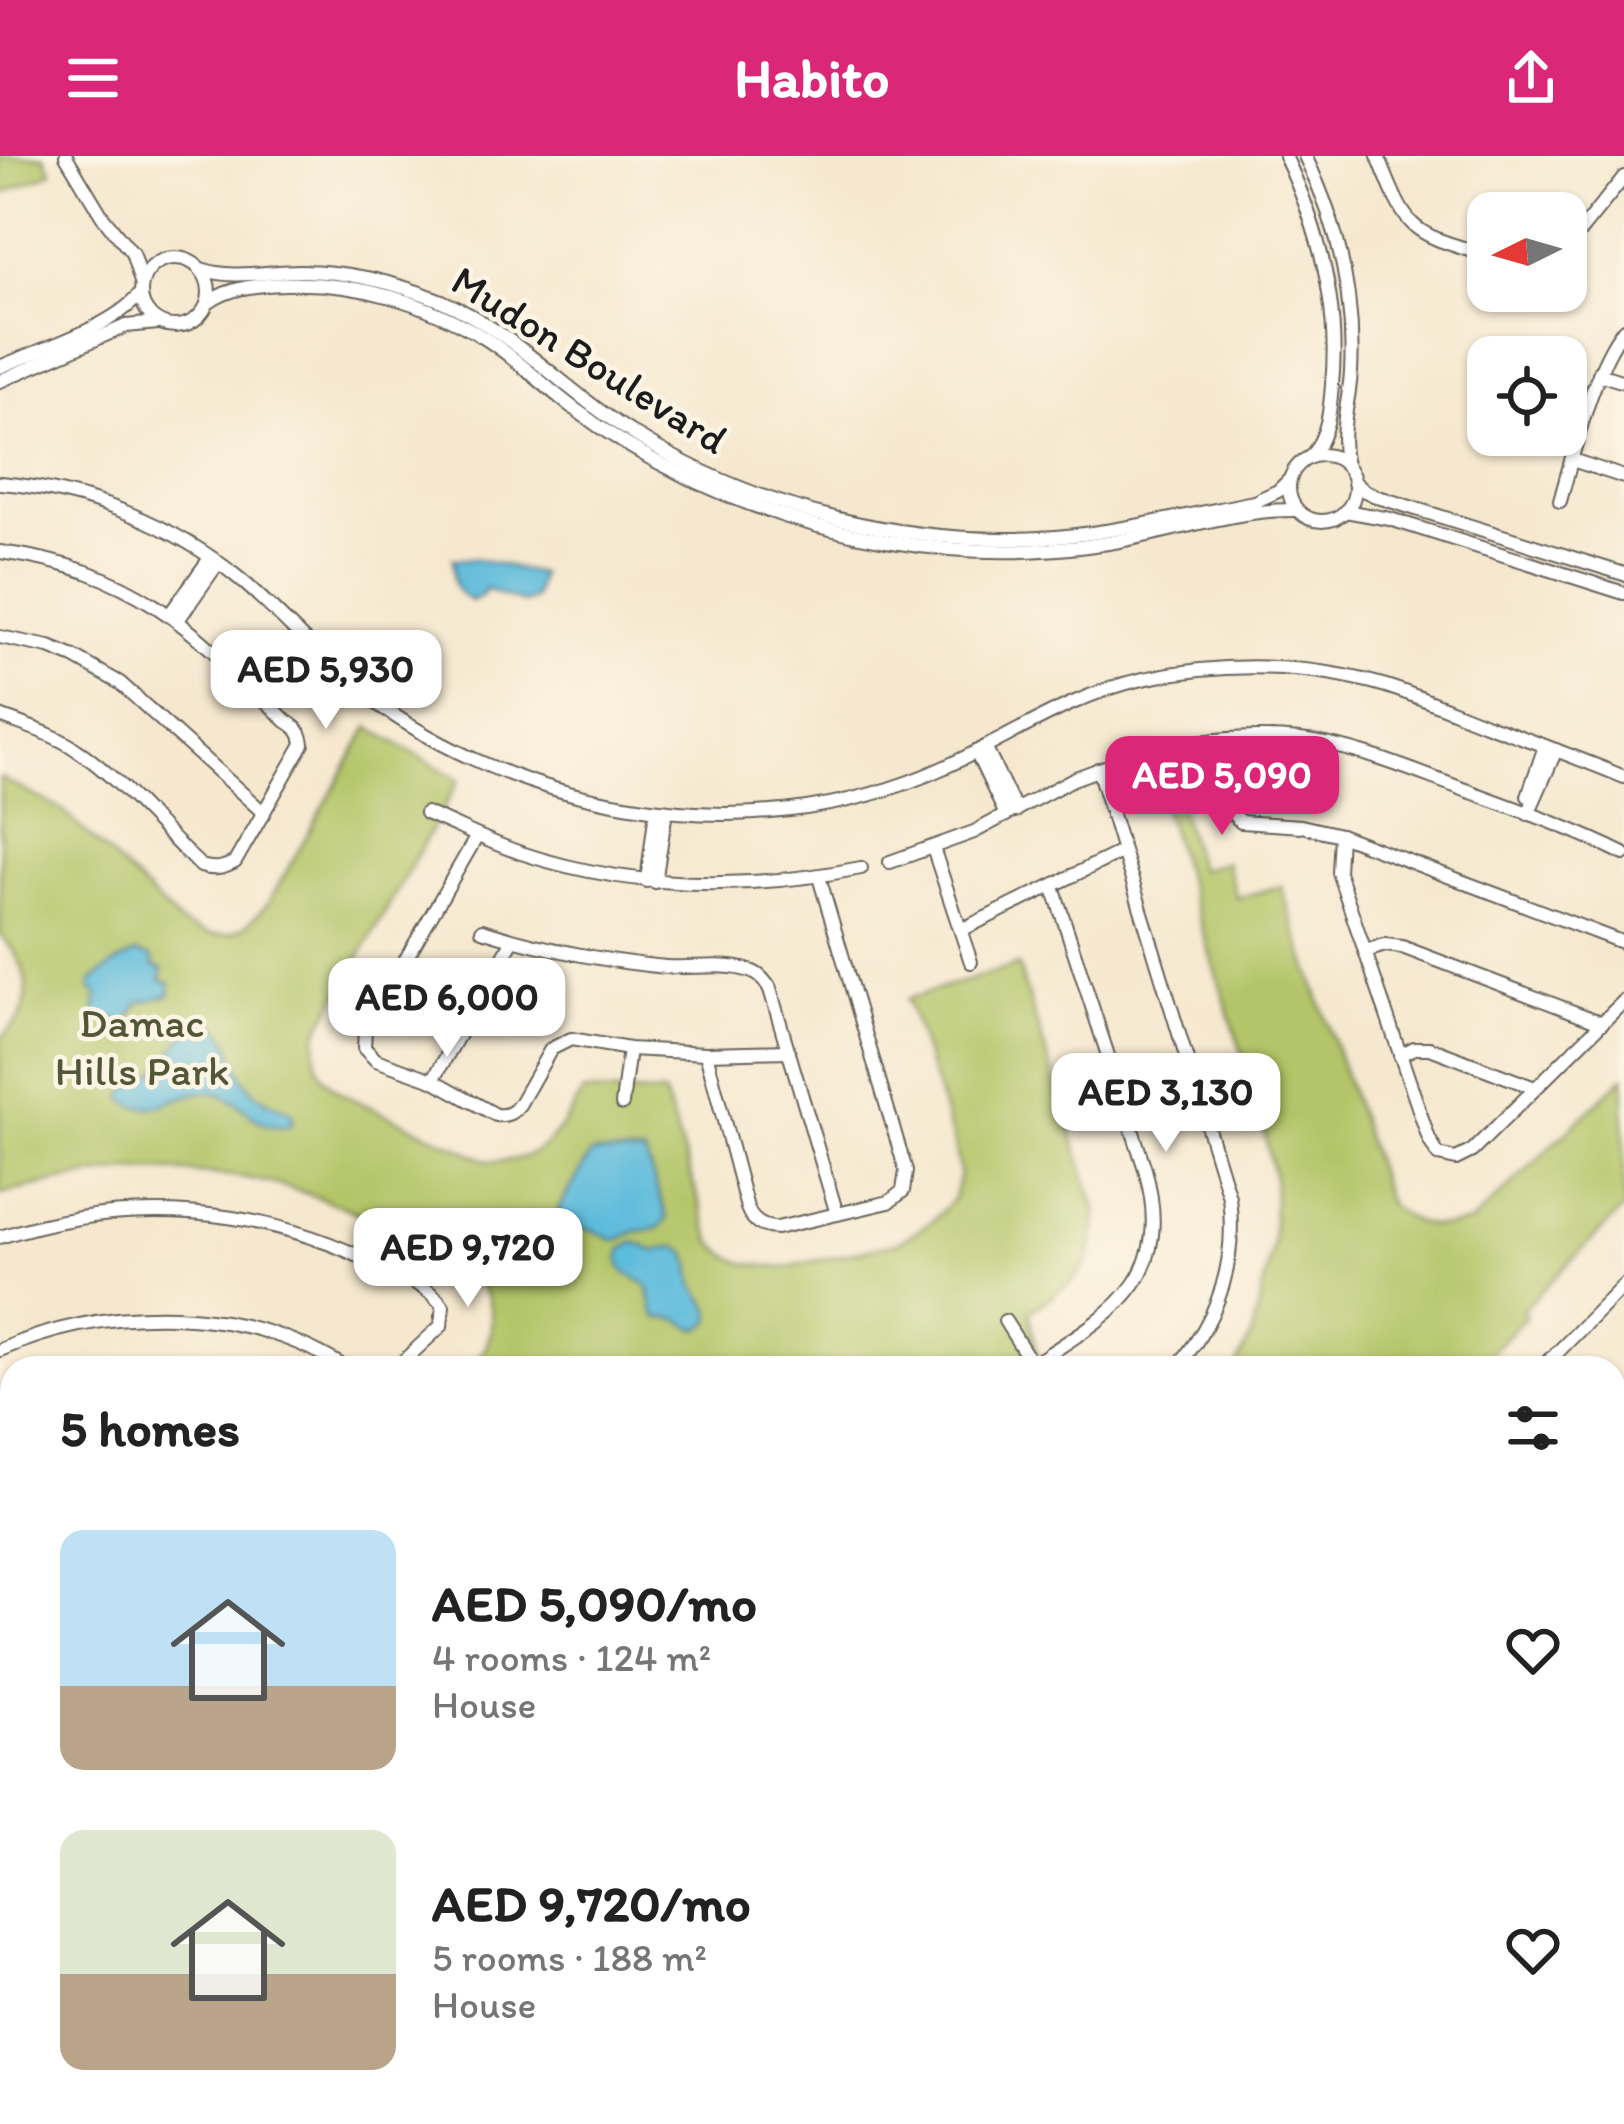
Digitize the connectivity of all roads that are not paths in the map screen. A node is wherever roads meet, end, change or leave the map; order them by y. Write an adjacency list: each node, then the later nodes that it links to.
1 (66, 156): 8 (street)
2 (1285, 156): 19 (street)
3 (1305, 156): 21 (street)
4 (1378, 156): 7 (street)
5 (1624, 177): 6 (street)
6 (1587, 223)
7 (1467, 249)
8 (132, 254): 9 (street); 11 (street)
9 (158, 262): 10 (street); 11 (street)
10 (201, 269): 12 (street); 23 (street, Mudon Boulevard)
11 (141, 289): 13 (street); 15 (street)
12 (208, 303): 13 (street); 27 (street, Mudon Boulevard)
13 (158, 323): 17 (street)
14 (1624, 329): 16 (street)
15 (0, 367)
16 (1599, 374): 18 (street); 20 (street)
17 (0, 381)
18 (1624, 382)
19 (1311, 456): 21 (street); 23 (street)
20 (1572, 460): 22 (street); 26 (street)
21 (1346, 465): 24 (street)
22 (1624, 477)
23 (1290, 479): 27 (street)
24 (1354, 482): 28 (street); 31 (street)
25 (0, 483): 30 (street)
26 (1560, 501)
27 (1297, 510): 28 (street)
28 (1346, 512): 32 (street)
29 (0, 552): 33 (street)
30 (213, 560): 33 (street); 43 (street)
31 (1624, 574)
32 (1624, 593)
33 (174, 617): 45 (street)
34 (0, 637): 45 (street)
35 (0, 716): 45 (street)
36 (1214, 740): 37 (street); 44 (street); 48 (street)
37 (1170, 745)
38 (1550, 748): 39 (street); 42 (street); 44 (street)
39 (980, 750): 43 (street); 47 (street)
40 (1135, 756): 41 (street)
41 (1098, 769): 47 (street); 51 (street)
42 (1624, 777)
43 (661, 810): 56 (street)
44 (1525, 812): 52 (street)
45 (264, 813)
46 (426, 813): 49 (street)
47 (1011, 813): 50 (street)
48 (1340, 835): 61 (street); 62 (street)
49 (477, 836): 56 (street); 70 (street)
50 (933, 848): 53 (street); 59 (street)
51 (1123, 851): 57 (street); 82 (street)
52 (1624, 854)
53 (890, 862)
54 (861, 868): 55 (street)
55 (819, 877): 56 (street); 73 (street)
56 (651, 881)
57 (1053, 887): 59 (street); 81 (street)
58 (482, 930): 60 (street)
59 (961, 930): 63 (street)
60 (514, 940): 67 (street); 70 (street)
61 (1624, 943)
62 (1366, 951): 65 (street); 69 (street)
63 (970, 962)
64 (1624, 1001): 65 (street)
65 (1600, 1022): 71 (street)
66 (629, 1049): 68 (street); 70 (street); 72 (street)
67 (789, 1051): 68 (street); 73 (street)
68 (706, 1053): 73 (street)
69 (1400, 1054): 71 (street); 71 (street)
70 (433, 1080)
71 (1535, 1088)
72 (622, 1104)
73 (836, 1214)
74 (0, 1237): 79 (street)
75 (1624, 1285): 83 (street)
76 (1005, 1321): 80 (street)
77 (0, 1350): 78 (street)
78 (323, 1356)
79 (409, 1356)
80 (1027, 1356)
81 (1047, 1356)
82 (1185, 1356)
83 (1554, 1356)

